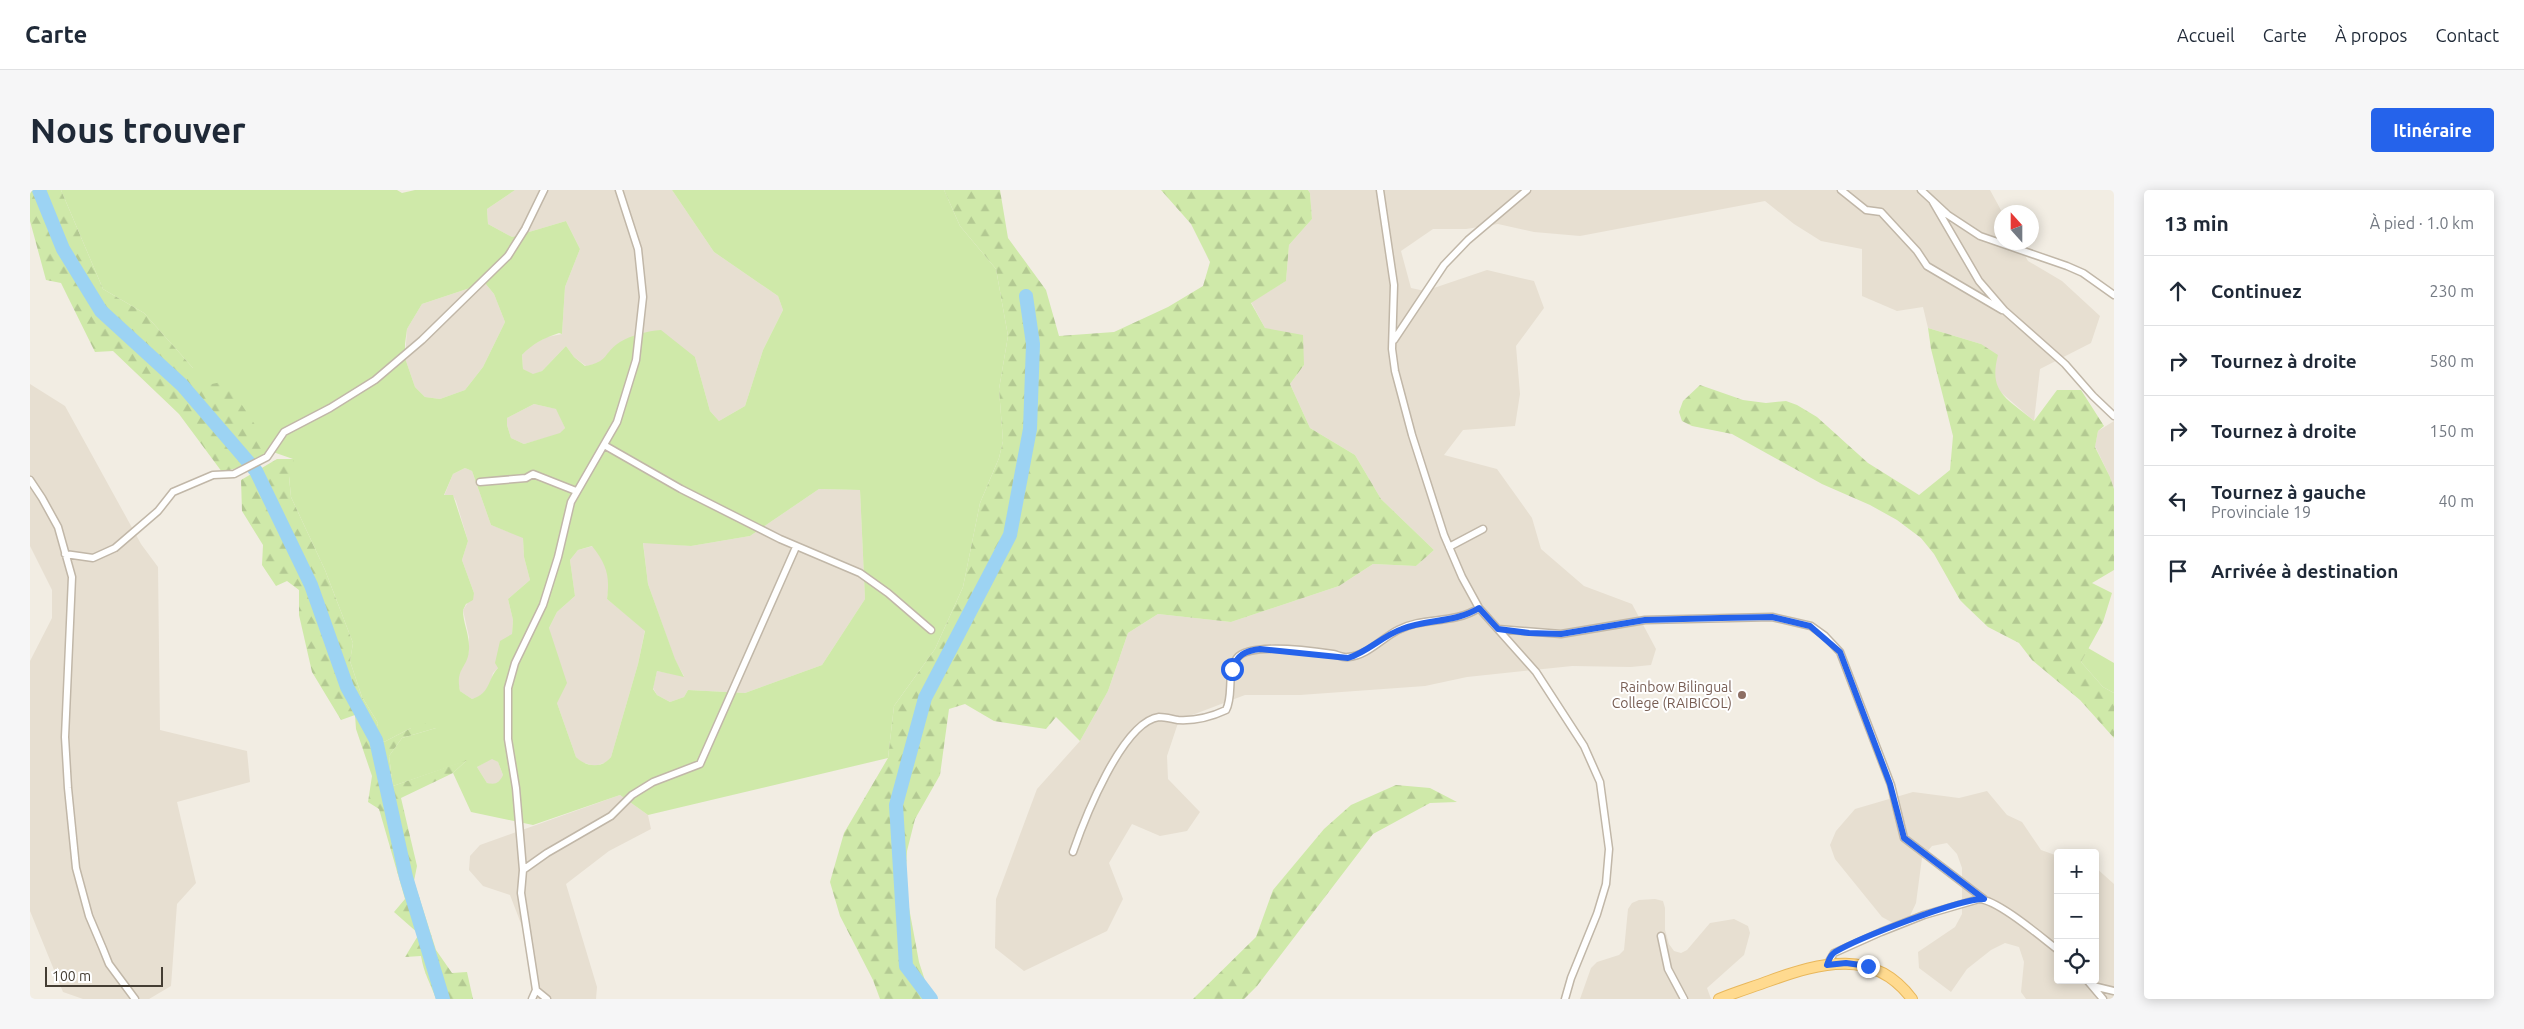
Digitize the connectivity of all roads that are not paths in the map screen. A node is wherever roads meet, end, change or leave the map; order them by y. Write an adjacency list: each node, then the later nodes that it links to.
1 (544, 190): 19 (street)
2 (619, 190): 12 (street)
3 (1380, 190): 10 (street)
4 (1527, 190): 10 (street)
5 (1840, 190): 9 (street)
6 (1921, 190): 7 (street)
7 (1933, 202): 8 (street); 9 (street)
8 (2114, 295)
9 (2004, 310): 11 (street)
10 (1393, 341): 18 (street)
11 (2114, 416)
12 (604, 445): 15 (street); 17 (street)
13 (30, 480): 19 (street)
14 (480, 482): 15 (street)
15 (576, 490): 24 (street)
16 (1483, 529): 18 (street)
17 (796, 547): 22 (street); 24 (street)
18 (1449, 547): 20 (street)
19 (65, 554): 32 (street)
20 (1479, 608): 21 (street); 23 (street)
21 (1498, 629): 25 (street); 35 (street)
22 (930, 630)
23 (1073, 852)
24 (523, 870): 30 (street)
25 (1984, 899): 27 (street); 28 (street)
26 (1662, 936): 36 (street)
27 (2054, 947)
28 (1827, 965): 37 (main road); 38 (main road)
29 (2093, 986): 31 (street); 39 (street)
30 (536, 990): 33 (street); 34 (street)
31 (2114, 991)
32 (135, 999)
33 (532, 999)
34 (547, 999)
35 (1565, 999)
36 (1684, 999)
37 (1719, 999)
38 (1912, 999)
39 (2103, 999)

